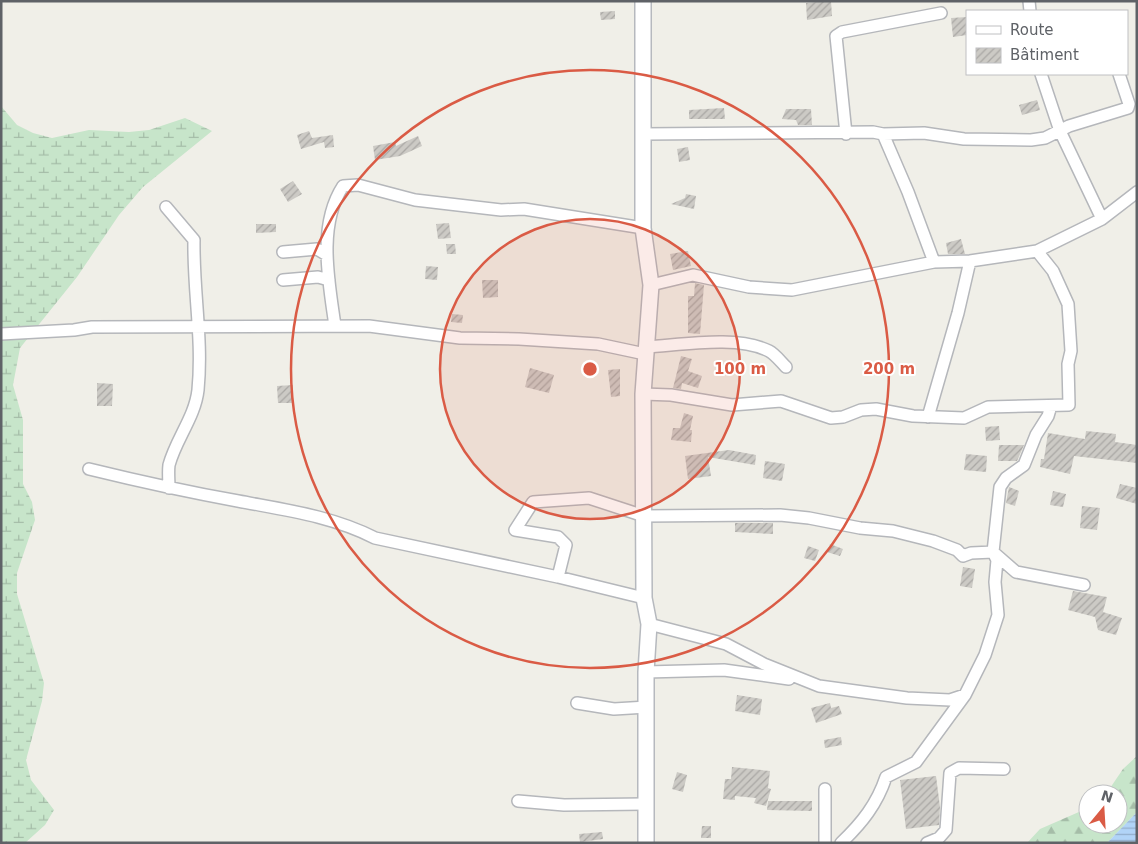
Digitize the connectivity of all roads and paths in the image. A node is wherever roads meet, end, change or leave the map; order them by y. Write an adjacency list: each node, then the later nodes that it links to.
1 (643, 1): 6 (main road)
2 (941, 13): 7 (street)
3 (1041, 75): 5 (street)
4 (1120, 75): 5 (street)
5 (1060, 131): 8 (street); 11 (street)
6 (644, 134): 7 (street); 12 (main road)
7 (846, 134): 8 (street)
8 (883, 134): 17 (street)
9 (1137, 192): 11 (street)
10 (166, 207): 22 (street)
11 (1102, 218): 13 (street)
12 (643, 228): 15 (street); 20 (main road)
13 (1037, 251): 16 (street); 27 (street)
14 (283, 252): 15 (street)
15 (327, 255): 19 (street)
16 (970, 261): 17 (street); 28 (street)
17 (934, 262): 20 (street)
18 (282, 280): 19 (street)
19 (329, 280): 21 (street)
20 (651, 285): 24 (main road)
21 (335, 326): 22 (street); 24 (street)
22 (200, 327): 23 (street); 30 (street)
23 (1, 334)
24 (646, 350): 25 (street); 26 (main road)
25 (786, 367)
26 (643, 394): 28 (street); 31 (main road)
27 (1051, 406): 28 (street); 32 (street)
28 (928, 417)
29 (89, 469): 30 (street)
30 (169, 488): 33 (street)
31 (644, 516): 32 (street); 33 (street); 35 (main road)
32 (993, 552): 34 (street); 39 (street)
33 (558, 577): 35 (street)
34 (1084, 585)
35 (644, 598): 36 (main road)
36 (649, 624): 37 (main road); 38 (street)
37 (646, 672): 38 (street); 41 (main road)
38 (819, 686): 39 (street)
39 (965, 695): 48 (street)
40 (577, 703): 41 (street)
41 (647, 707): 45 (main road)
42 (1004, 769): 49 (street)
43 (825, 789): 47 (street)
44 (518, 801): 45 (street)
45 (645, 804): 46 (main road)
46 (646, 843)
47 (825, 843)
48 (841, 843)
49 (927, 843)

